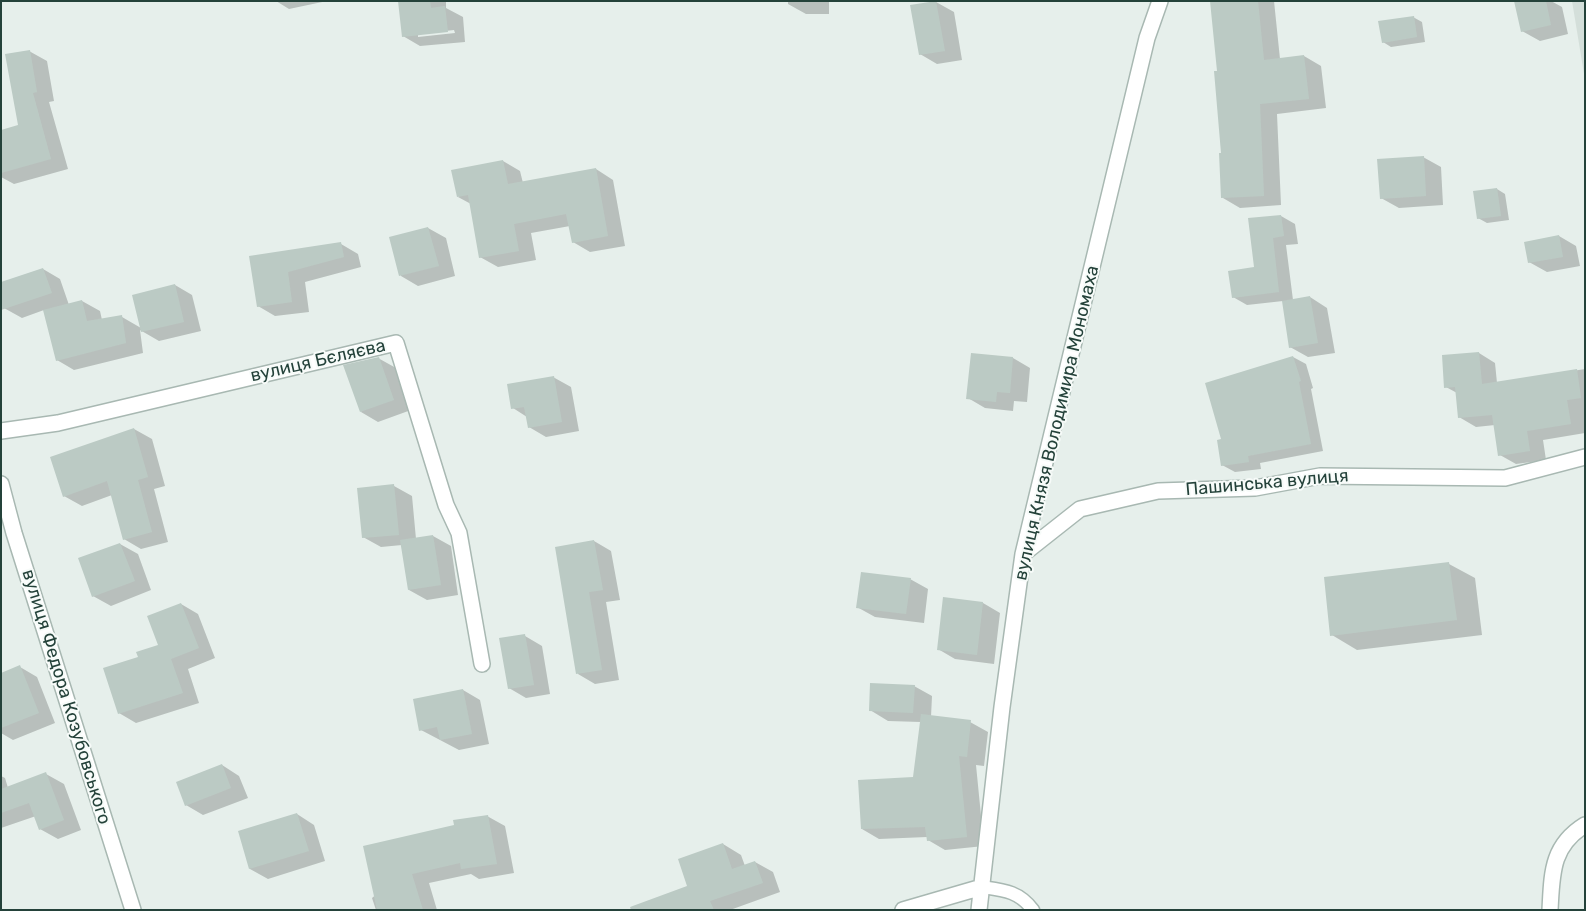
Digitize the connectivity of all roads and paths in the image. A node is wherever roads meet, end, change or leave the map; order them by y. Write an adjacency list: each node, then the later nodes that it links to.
1 (1160, 1): 5 (street, вулиця Князя Володимира Мономаха)
2 (1, 431): 6 (street, вулиця Бєляєва)
3 (1585, 457): 5 (street, Пашинська вулиця)
4 (1, 484): 9 (street, вулиця Федора Козубовського)
5 (1023, 554): 8 (street, вулиця Князя Володимира Мономаха)
6 (482, 664)
7 (1585, 824): 13 (street)
8 (982, 887): 10 (street); 11 (street, вулиця Князя Володимира Мономаха); 12 (lane)
9 (133, 910)
10 (903, 910)
11 (979, 910)
12 (1033, 910)
13 (1550, 910)

